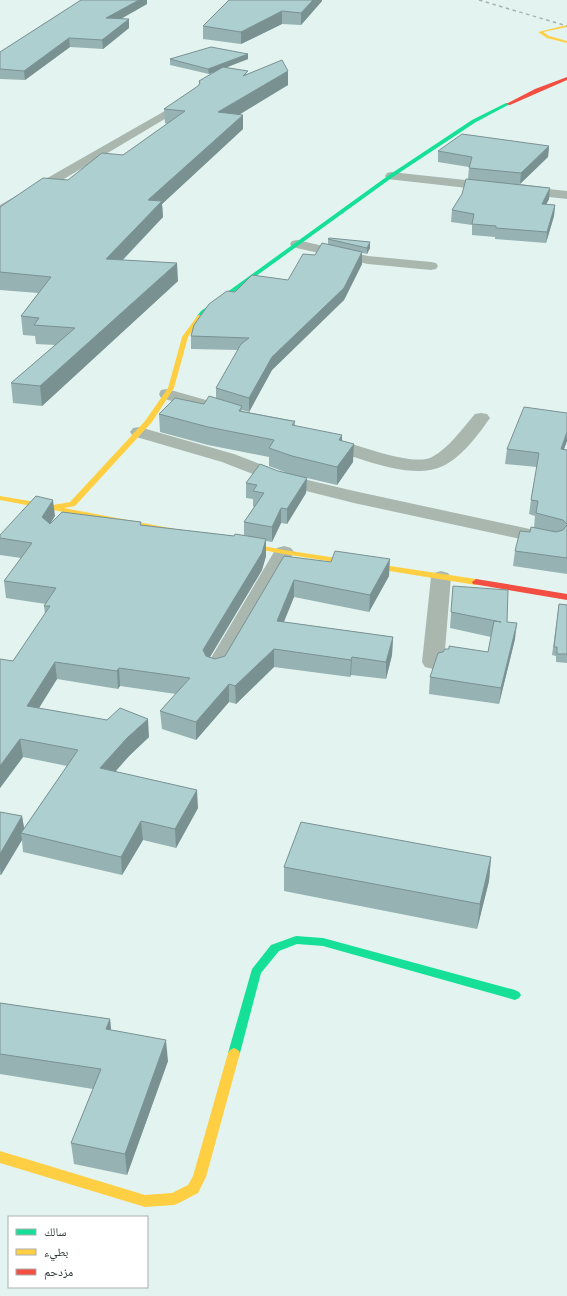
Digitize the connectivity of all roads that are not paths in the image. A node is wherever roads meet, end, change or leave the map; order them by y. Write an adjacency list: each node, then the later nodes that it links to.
1 (567, 26): 2 (street)
2 (567, 42)
3 (567, 78): 5 (street)
4 (193, 97): 7 (street)
5 (391, 176): 6 (street); 8 (street)
6 (567, 195)
7 (0, 211)
8 (297, 244): 9 (street); 10 (street)
9 (431, 266)
10 (167, 394): 11 (street); 13 (street)
11 (243, 416)
12 (481, 418): 14 (street)
13 (139, 432): 16 (street); 18 (street)
14 (312, 437)
15 (0, 498): 16 (street)
16 (53, 507): 17 (street)
17 (184, 532)
18 (554, 540)
19 (230, 541): 20 (street)
20 (284, 552): 21 (street); 24 (street)
21 (441, 577): 22 (street); 23 (street)
22 (567, 597)
23 (433, 662)
24 (216, 668)
25 (514, 995): 26 (street)
26 (0, 1157)

